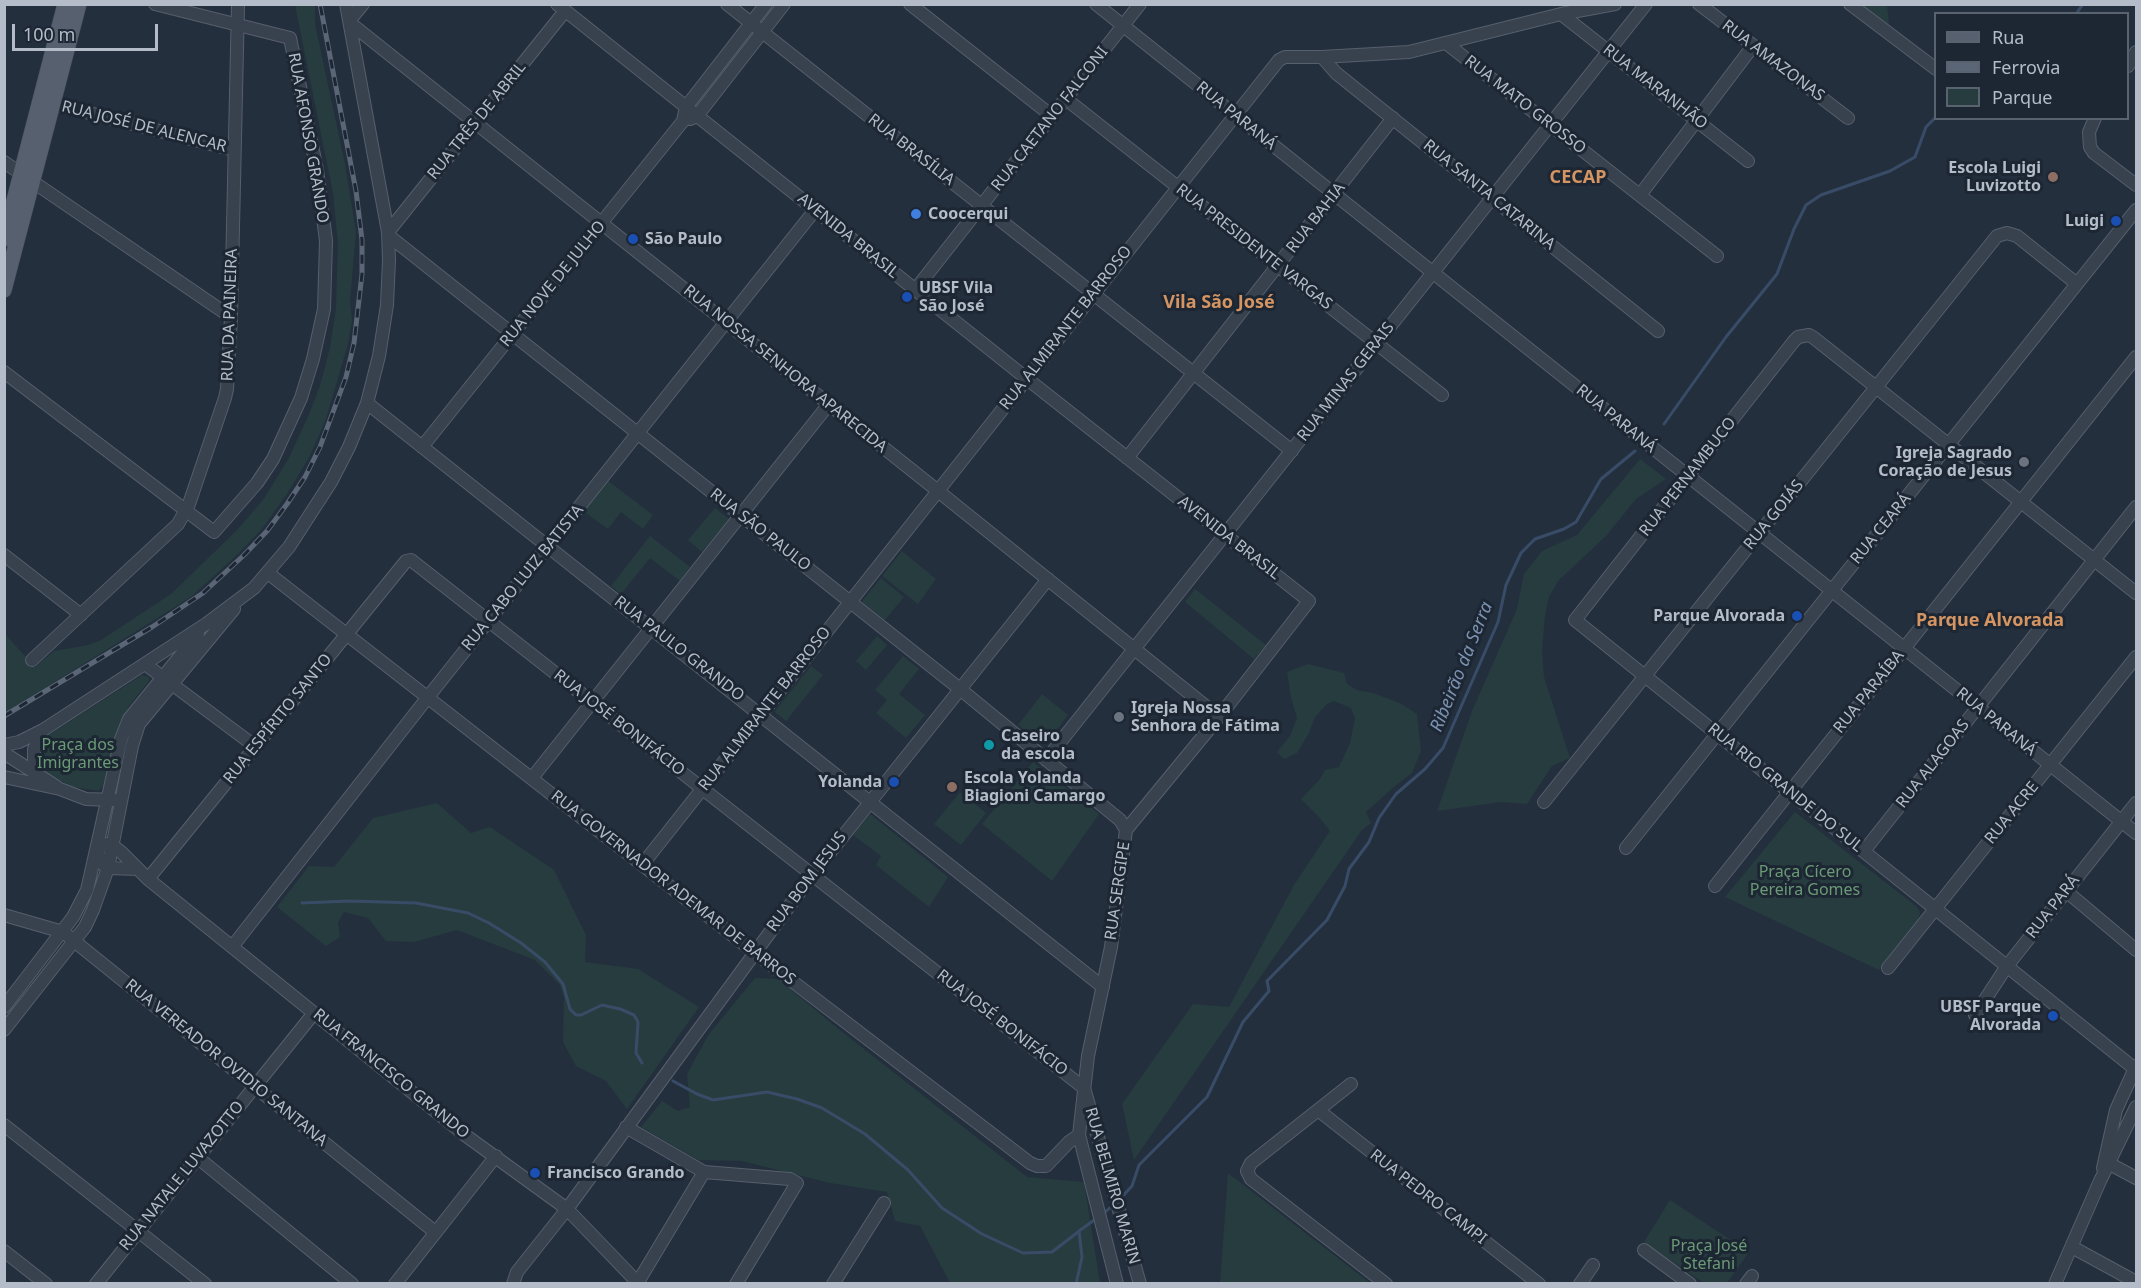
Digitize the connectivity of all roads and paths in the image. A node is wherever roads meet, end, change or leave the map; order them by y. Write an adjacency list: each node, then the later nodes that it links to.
1 (65, 4): 20 (main road)
2 (79, 4): 20 (main road)
3 (155, 4): 22 (street)
4 (238, 4): 22 (street, RUA DA PAINEIRA)
5 (346, 4): 19 (street)
6 (363, 4): 19 (street)
7 (727, 4): 21 (street, RUA BRASÍLIA)
8 (766, 4): 21 (street)
9 (784, 4): 24 (street)
10 (910, 4): 37 (street)
11 (1096, 4): 23 (street, RUA PARANÁ)
12 (1140, 4): 23 (street, RUA CAETANO FALCONI)
13 (1615, 4): 18 (street, RUA ALMIRANTE BARROSO)
14 (1646, 4): 28 (street, RUA MINAS GERAIS)
15 (1699, 4): 26 (street, RUA AMAZONAS)
16 (1850, 4): 31 (street)
17 (561, 8): 34 (street, AVENIDA BRASIL); 43 (street, RUA TRÊS DE ABRIL)
18 (1561, 14): 25 (street, RUA ALMIRANTE BARROSO); 28 (street, RUA MARANHÃO)
19 (349, 22): 27 (street, RUA NOSSA SENHORA APARECIDA); 29 (street)
20 (68, 23): 33 (main road); 48 (main road)
21 (751, 23): 24 (street, RUA BRASÍLIA); 34 (street)
22 (237, 25): 45 (street, RUA DA PAINEIRA); 89 (street, RUA AFONSO GRANDO)
23 (1123, 26): 32 (street, RUA CAETANO FALCONI); 35 (street, RUA PARANÁ)
24 (762, 32): 36 (street); 54 (street, RUA BRASÍLIA)
25 (1446, 43): 30 (street, RUA ALMIRANTE BARROSO); 44 (street, RUA MATO GROSSO)
26 (1753, 46): 39 (street, RUA AMAZONAS); 42 (street)
27 (384, 50): 29 (street); 43 (street, RUA NOSSA SENHORA APARECIDA)
28 (1609, 52): 42 (street, RUA MARANHÃO); 44 (street, RUA MINAS GERAIS)
29 (356, 56): 58 (street)
30 (1322, 57): 35 (street, RUA ALMIRANTE BARROSO); 38 (street, RUA SANTA CATARINA)
31 (1934, 68)
32 (1066, 99): 37 (street, RUA CAETANO FALCONI); 50 (street, RUA PRESIDENTE VARGAS)
33 (54, 104): 45 (street, RUA JOSÉ DE ALENCAR); 48 (main road)
34 (686, 107): 36 (street, AVENIDA BRASIL); 41 (street, RUA NOVE DE JULHO)
35 (1234, 115): 50 (street, RUA ALMIRANTE BARROSO); 51 (street, RUA PARANÁ)
36 (697, 116): 41 (street); 55 (street, AVENIDA BRASIL)
37 (1052, 116): 54 (street, RUA CAETANO FALCONI)
38 (1393, 118): 51 (street, RUA BAHIA); 53 (street, RUA SANTA CATARINA)
39 (1848, 118)
40 (2094, 120): 49 (street)
41 (683, 121): 57 (street, RUA NOVE DE JULHO)
42 (1696, 121): 46 (street, RUA MARANHÃO); 52 (street)
43 (475, 123): 57 (street, RUA NOSSA SENHORA APARECIDA); 58 (street, RUA TRÊS DE ABRIL)
44 (1551, 125): 52 (street, RUA MATO GROSSO); 53 (street, RUA MINAS GERAIS)
45 (234, 150): 67 (street, RUA DA PAINEIRA)
46 (1748, 161)
47 (4, 162): 48 (street)
48 (28, 178): 59 (main road); 64 (main road); 67 (street)
49 (2136, 185)
50 (1178, 187): 61 (street, RUA PRESIDENTE VARGAS); 66 (street, RUA ALMIRANTE BARROSO)
51 (1335, 195): 61 (street, RUA BAHIA); 62 (street, RUA PARANÁ)
52 (1640, 195): 60 (street, RUA MATO GROSSO)
53 (1493, 198): 62 (street, RUA MINAS GERAIS); 69 (street, RUA SANTA CATARINA)
54 (982, 206): 65 (street, RUA CAETANO FALCONI); 66 (street, RUA BRASÍLIA)
55 (815, 210): 65 (street, AVENIDA BRASIL); 68 (street, RUA CABO LUIZ BATISTA)
56 (2136, 210): 63 (street, RUA CEARÁ)
57 (602, 223): 68 (street, RUA NOSSA SENHORA APARECIDA); 70 (street, RUA NOVE DE JULHO)
58 (389, 234): 70 (street, RUA SÃO PAULO); 78 (street)
59 (4, 239)
60 (1718, 256)
61 (1278, 266): 71 (street, RUA PRESIDENTE VARGAS); 74 (street, RUA BAHIA)
62 (1433, 273): 71 (street, RUA MINAS GERAIS); 85 (street, RUA PARANÁ)
63 (2078, 284): 76 (street, RUA GOIÁS); 81 (street, RUA CEARÁ)
64 (4, 290)
65 (915, 290): 75 (street, AVENIDA BRASIL)
66 (1093, 294): 74 (street, RUA BRASÍLIA); 75 (street, RUA ALMIRANTE BARROSO)
67 (231, 317): 89 (street, RUA DA PAINEIRA)
68 (727, 322): 79 (street, RUA NOSSA SENHORA APARECIDA); 80 (street, RUA CABO LUIZ BATISTA)
69 (1658, 331)
70 (512, 334): 80 (street, RUA SÃO PAULO); 82 (street, RUA NOVE DE JULHO)
71 (1377, 344): 77 (street, RUA PRESIDENTE VARGAS); 83 (street, RUA MINAS GERAIS)
72 (2136, 357): 87 (street, RUA PARAÍBA)
73 (4, 372): 89 (street)
74 (1193, 374): 83 (street, RUA BRASÍLIA); 84 (street, RUA BAHIA)
75 (1026, 378): 84 (street, AVENIDA BRASIL); 86 (street, RUA ALMIRANTE BARROSO)
76 (1877, 387): 81 (street); 85 (street, RUA PERNAMBUCO); 91 (street, RUA GOIÁS)
77 (1442, 395)
78 (367, 403): 82 (street, RUA PAULO GRANDO); 97 (street)
79 (829, 404): 86 (street, RUA NOSSA SENHORA APARECIDA); 90 (street)
80 (638, 434): 90 (street, RUA SÃO PAULO); 93 (street, RUA CABO LUIZ BATISTA)
81 (1949, 444): 87 (street); 99 (street, RUA CEARÁ)
82 (422, 447): 93 (street, RUA PAULO GRANDO)
83 (1292, 452): 92 (street, RUA MINAS GERAIS)
84 (1127, 458): 92 (street, AVENIDA BRASIL)
85 (1688, 476): 91 (street, RUA PARANÁ); 105 (street, RUA PERNAMBUCO)
86 (938, 491): 98 (street, RUA NOSSA SENHORA APARECIDA); 103 (street, RUA ALMIRANTE BARROSO)
87 (2021, 501): 96 (street); 110 (street, RUA PARAÍBA)
88 (2136, 507): 96 (street, RUA ALAGOAS)
89 (186, 511): 104 (street, RUA DA PAINEIRA)
90 (741, 515): 103 (street, RUA SÃO PAULO); 108 (street)
91 (1760, 533): 99 (street, RUA PARANÁ); 115 (street, RUA GOIÁS)
92 (1226, 535): 102 (street, AVENIDA BRASIL); 111 (street, RUA MINAS GERAIS)
93 (549, 546): 106 (street, RUA CABO LUIZ BATISTA); 108 (street, RUA PAULO GRANDO)
94 (4, 555): 104 (street)
95 (408, 560): 106 (street, RUA JOSÉ BONIFÁCIO); 109 (street, RUA ESPÍRITO SANTO)
96 (2095, 560): 100 (street); 120 (street, RUA ALAGOAS)
97 (268, 573): 101 (street); 109 (street, RUA GOVERNADOR ADEMAR DE BARROS)
98 (1047, 579): 111 (street, RUA NOSSA SENHORA APARECIDA); 117 (street, RUA BOM JESUS)
99 (1832, 591): 110 (street, RUA PARANÁ); 124 (street, RUA CEARÁ)
100 (2136, 593)
101 (246, 595): 107 (street); 116 (street)
102 (1309, 601): 122 (street, RUA SERGIPE)
103 (850, 602): 117 (street, RUA SÃO PAULO); 121 (street, RUA ALMIRANTE BARROSO)
104 (81, 615): 113 (street, RUA DA PAINEIRA)
105 (1575, 620): 115 (street, RUA RIO GRANDE DO SUL)
106 (489, 621): 118 (street, RUA CABO LUIZ BATISTA); 119 (street, RUA JOSÉ BONIFÁCIO)
107 (206, 624): 114 (street); 116 (street)
108 (652, 627): 119 (street); 121 (street, RUA PAULO GRANDO)
109 (347, 634): 118 (street, RUA GOVERNADOR ADEMAR DE BARROS); 126 (street, RUA ESPÍRITO SANTO)
110 (1904, 648): 120 (street, RUA PARANÁ); 135 (street, RUA PARAÍBA)
111 (1135, 649): 122 (street, RUA NOSSA SENHORA APARECIDA); 128 (street, RUA MINAS GERAIS)
112 (2136, 657): 129 (street, RUA ACRE)
113 (32, 660)
114 (145, 664): 116 (street); 123 (street)
115 (1645, 676): 124 (street, RUA RIO GRANDE DO SUL); 140 (street, RUA GOIÁS)
116 (166, 680): 126 (street); 136 (street); 138 (street)
117 (960, 689): 128 (street, RUA SÃO PAULO); 139 (street, RUA BOM JESUS)
118 (428, 697): 132 (street, RUA GOVERNADOR ADEMAR DE BARROS); 161 (street, RUA CABO LUIZ BATISTA)
119 (592, 702): 132 (street); 134 (street, RUA JOSÉ BONIFÁCIO)
120 (1978, 707): 129 (street, RUA PARANÁ); 149 (street, RUA ALAGOAS)
121 (761, 714): 134 (street, RUA ALMIRANTE BARROSO); 139 (street, RUA PAULO GRANDO)
122 (1219, 717): 144 (street, RUA SERGIPE)
123 (43, 730): 125 (street); 130 (street)
124 (1717, 734): 135 (street, RUA RIO GRANDE DO SUL); 147 (street, RUA CEARÁ)
125 (4, 745)
126 (256, 747): 154 (street, RUA ESPÍRITO SANTO)
127 (4, 753): 130 (street)
128 (1047, 760): 144 (street, RUA SÃO PAULO)
129 (2050, 765): 143 (street, RUA PARANÁ); 157 (street, RUA ACRE)
130 (30, 769): 131 (street); 133 (street)
131 (8, 778): 133 (street)
132 (532, 778): 150 (street, RUA GOVERNADOR ADEMAR DE BARROS)
133 (60, 789): 137 (street)
134 (702, 789): 150 (street, RUA ALMIRANTE BARROSO); 153 (street, RUA JOSÉ BONIFÁCIO)
135 (1790, 792): 149 (street, RUA RIO GRANDE DO SUL); 155 (street, RUA PARAÍBA)
136 (121, 798): 138 (street); 146 (street)
137 (86, 799): 138 (street); 142 (street)
138 (107, 800): 142 (street)
139 (870, 801): 153 (street, RUA BOM JESUS); 166 (street, RUA PAULO GRANDO)
140 (1544, 802)
141 (2136, 802): 143 (street, RUA PARÁ)
142 (104, 817): 148 (street)
143 (2121, 821): 145 (street, RUA PARANÁ); 156 (street, RUA PARÁ)
144 (1126, 830): 166 (street, RUA SERGIPE)
145 (2136, 833)
146 (112, 845): 148 (street); 151 (street); 152 (street, RUA FRANCISCO GRANDO)
147 (1626, 848)
148 (97, 849): 151 (street); 159 (street)
149 (1864, 851): 157 (street, RUA RIO GRANDE DO SUL)
150 (642, 865): 163 (street, RUA GOVERNADOR ADEMAR DE BARROS)
151 (108, 868): 152 (street); 160 (street)
152 (138, 869): 154 (street, RUA FRANCISCO GRANDO)
153 (812, 874): 163 (street, RUA BOM JESUS); 175 (street, RUA JOSÉ BONIFÁCIO)
154 (148, 879): 161 (street, RUA FRANCISCO GRANDO)
155 (1715, 886)
156 (2066, 891): 162 (street); 164 (street, RUA PARÁ)
157 (1936, 909): 164 (street, RUA RIO GRANDE DO SUL); 165 (street, RUA ACRE)
158 (4, 915): 159 (street, RUA VEREADOR OVIDIO SANTANA)
159 (63, 932): 160 (street, RUA VEREADOR OVIDIO SANTANA); 167 (street)
160 (75, 941): 170 (street); 174 (street, RUA VEREADOR OVIDIO SANTANA)
161 (232, 947): 168 (street, RUA FRANCISCO GRANDO)
162 (2136, 950)
163 (754, 952): 179 (street, RUA BOM JESUS); 180 (street, RUA GOVERNADOR ADEMAR DE BARROS)
164 (2007, 966): 169 (street, RUA PARÁ); 172 (street, RUA RIO GRANDE DO SUL)
165 (1888, 968)
166 (1103, 987): 175 (street, RUA SERGIPE)
167 (4, 1007)
168 (314, 1013): 174 (street, RUA NATALE LUVAZOTTO); 181 (street, RUA FRANCISCO GRANDO)
169 (1975, 1015)
170 (9, 1016): 171 (street)
171 (4, 1030)
172 (2136, 1067): 186 (street)
173 (1351, 1084): 177 (street)
174 (255, 1086): 182 (street, RUA NATALE LUVAZOTTO); 190 (street, RUA VEREADOR OVIDIO SANTANA)
175 (1084, 1088): 180 (street, RUA SERGIPE); 206 (street, RUA BELMIRO MARIN)
176 (2136, 1107): 183 (street)
177 (1318, 1110): 207 (street); 208 (street, RUA PEDRO CAMPI)
178 (4, 1125): 189 (street)
179 (626, 1126): 184 (street); 188 (street, RUA BOM JESUS)
180 (1079, 1135): 195 (street, RUA SERGIPE)
181 (496, 1156): 188 (street, RUA FRANCISCO GRANDO); 190 (street)
182 (197, 1157): 189 (street, RUA NATALE LUVAZOTTO); 202 (street)
183 (2110, 1164): 185 (street); 186 (street)
184 (704, 1172): 198 (street); 204 (street)
185 (2136, 1178)
186 (2100, 1181): 191 (street)
187 (884, 1203): 205 (street)
188 (567, 1209): 197 (street, RUA BOM JESUS); 198 (street, RUA FRANCISCO GRANDO)
189 (139, 1230): 200 (street, RUA NATALE LUVAZOTTO); 201 (street)
190 (435, 1232): 203 (street)
191 (2072, 1247): 196 (street); 211 (street)
192 (1644, 1250): 210 (street)
193 (4, 1251): 199 (street)
194 (1593, 1265): 209 (street)
195 (1117, 1282)
196 (2136, 1282)
197 (516, 1283)
198 (639, 1283)
199 (46, 1284)
200 (96, 1284)
201 (205, 1284)
202 (352, 1284)
203 (395, 1284)
204 (736, 1284)
205 (833, 1284)
206 (1140, 1284)
207 (1386, 1284)
208 (1539, 1284)
209 (1580, 1284)
210 (1690, 1284)
211 (2055, 1284)

